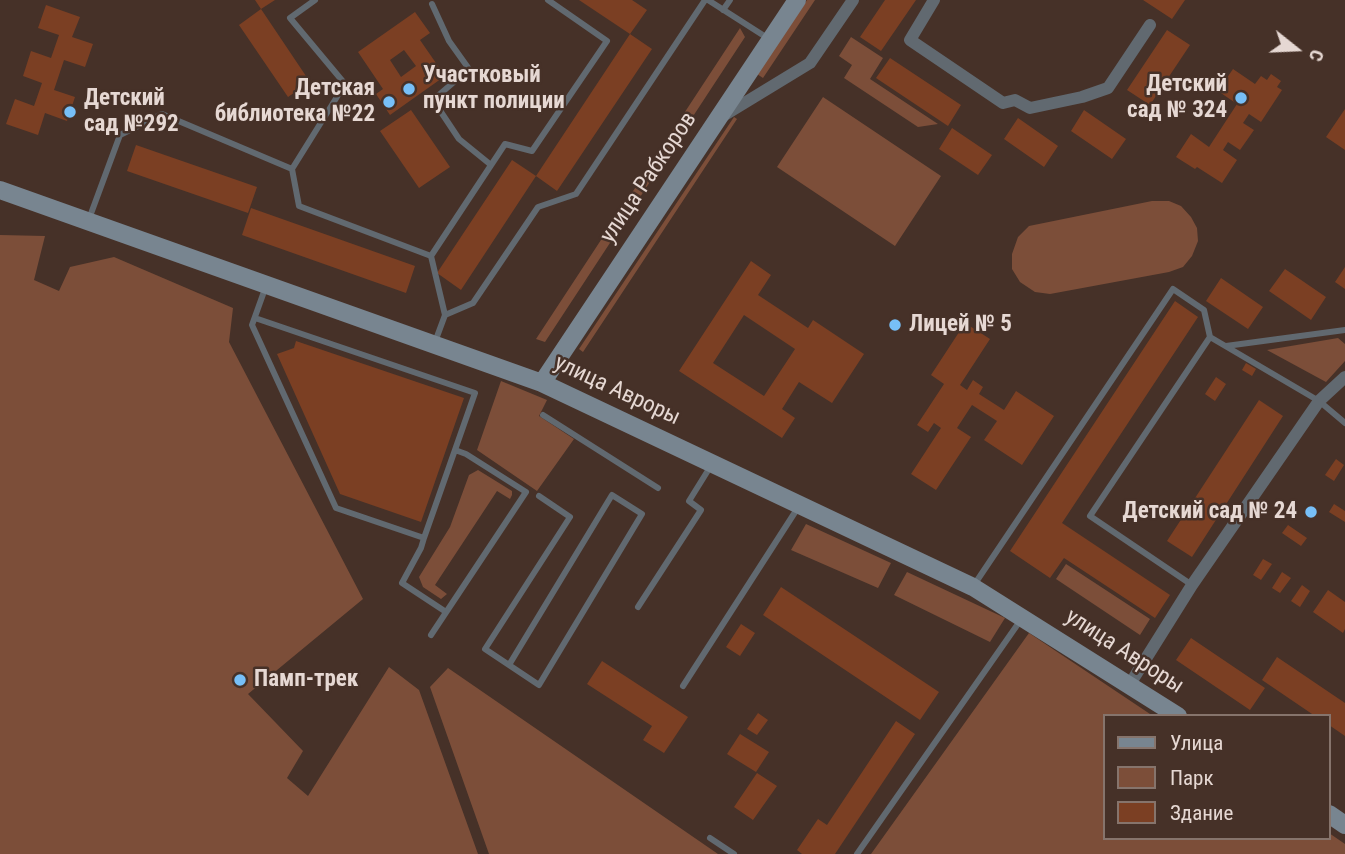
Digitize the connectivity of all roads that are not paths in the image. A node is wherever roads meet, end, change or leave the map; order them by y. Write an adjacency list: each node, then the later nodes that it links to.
1 (314, 0): 14 (lane)
2 (548, 0): 13 (lane)
3 (707, 0): 9 (lane); 19 (lane)
4 (730, 0): 9 (lane)
5 (797, 0): 11 (street, улица Рабкоров)
6 (853, 0): 12 (street)
7 (934, 0): 10 (street)
8 (432, 4): 13 (lane)
9 (723, 10): 11 (lane)
10 (1150, 25)
11 (770, 40): 12 (street, улица Рабкоров)
12 (717, 120): 26 (street, улица Рабкоров)
13 (491, 165): 17 (lane)
14 (292, 169): 16 (lane); 17 (lane)
15 (0, 190): 16 (street, улица Авроры)
16 (88, 221): 18 (street, улица Авроры)
17 (432, 256): 19 (lane)
18 (266, 284): 20 (lane); 23 (street, улица Авроры)
19 (445, 315): 23 (lane)
20 (255, 318): 30 (lane); 35 (lane)
21 (1345, 330): 24 (lane)
22 (1210, 337): 24 (lane); 36 (lane); 37 (lane)
23 (435, 344): 26 (street, улица Авроры)
24 (1225, 346): 27 (lane)
25 (1345, 377): 27 (street)
26 (542, 383): 31 (street, улица Авроры)
27 (1319, 401): 29 (lane); 36 (street)
28 (543, 415): 32 (lane)
29 (1345, 423)
30 (455, 450): 35 (lane); 39 (lane)
31 (713, 463): 34 (street, улица Авроры); 38 (lane)
32 (658, 488)
33 (539, 496): 42 (lane)
34 (800, 504): 37 (street, улица Авроры); 44 (lane)
35 (424, 538): 39 (lane)
36 (1192, 585): 43 (street)
37 (973, 587): 40 (street, улица Авроры)
38 (638, 607)
39 (446, 612): 41 (lane)
40 (1023, 616): 43 (street, улица Авроры); 48 (lane)
41 (431, 635)
42 (509, 665): 42 (lane)
43 (1130, 684): 45 (street, улица Авроры)
44 (683, 687)
45 (1175, 714)
46 (710, 838): 47 (lane)
47 (734, 854)
48 (857, 854)

